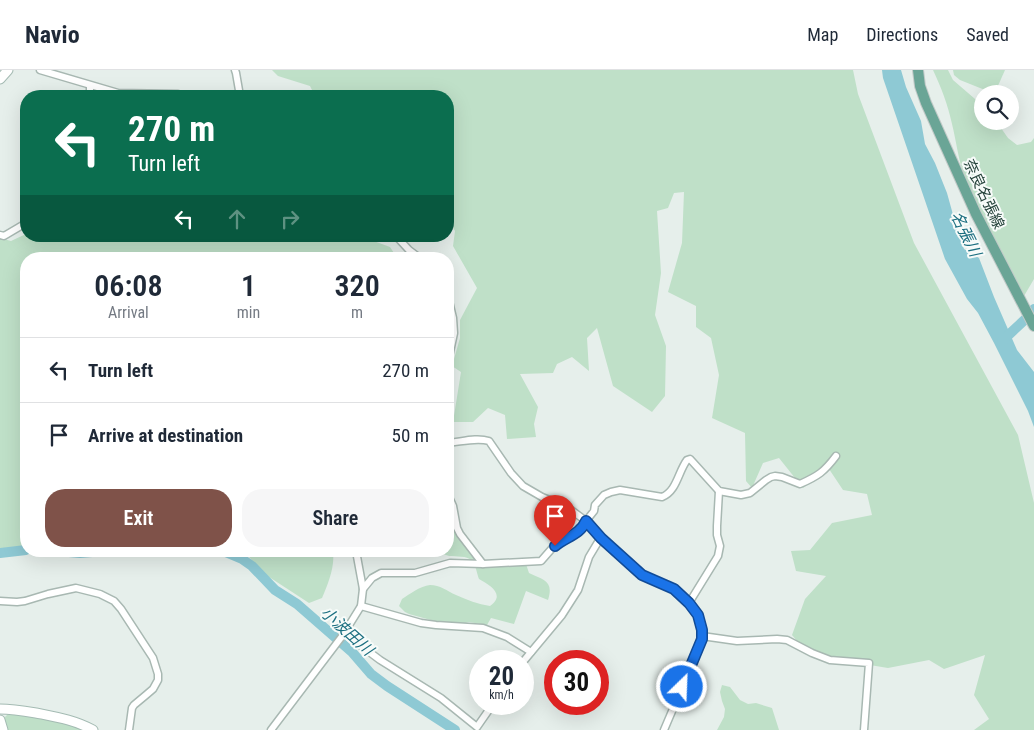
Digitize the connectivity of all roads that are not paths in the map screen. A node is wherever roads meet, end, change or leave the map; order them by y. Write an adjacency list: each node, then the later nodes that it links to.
1 (8, 70): 5 (main road)
2 (40, 70): 6 (street)
3 (235, 70): 9 (street)
4 (918, 70): 14 (main road, 奈良名張線)
5 (0, 79)
6 (90, 86): 7 (street); 8 (street)
7 (90, 90)
8 (106, 90)
9 (239, 90)
10 (20, 227): 11 (street)
11 (0, 235)
12 (402, 242): 13 (street)
13 (412, 252)
14 (1033, 324)
15 (454, 442): 19 (street)
16 (836, 456): 17 (street)
17 (719, 491): 19 (street); 25 (street)
18 (454, 512): 22 (street)
19 (586, 521): 20 (street); 22 (street)
20 (601, 538): 25 (street); 30 (street)
21 (357, 557): 23 (street)
22 (484, 564): 23 (street)
23 (363, 589): 26 (street)
24 (0, 601): 36 (street)
25 (689, 603): 28 (street)
26 (361, 606): 27 (street); 29 (street)
27 (344, 634): 32 (street); 37 (street)
28 (702, 636): 38 (street); 39 (street)
29 (528, 650)
30 (533, 650)
31 (0, 709): 35 (main road)
32 (485, 715)
33 (0, 720): 34 (main road)
34 (3, 730)
35 (93, 730)
36 (129, 730)
37 (271, 730)
38 (664, 730)
39 (864, 730)

